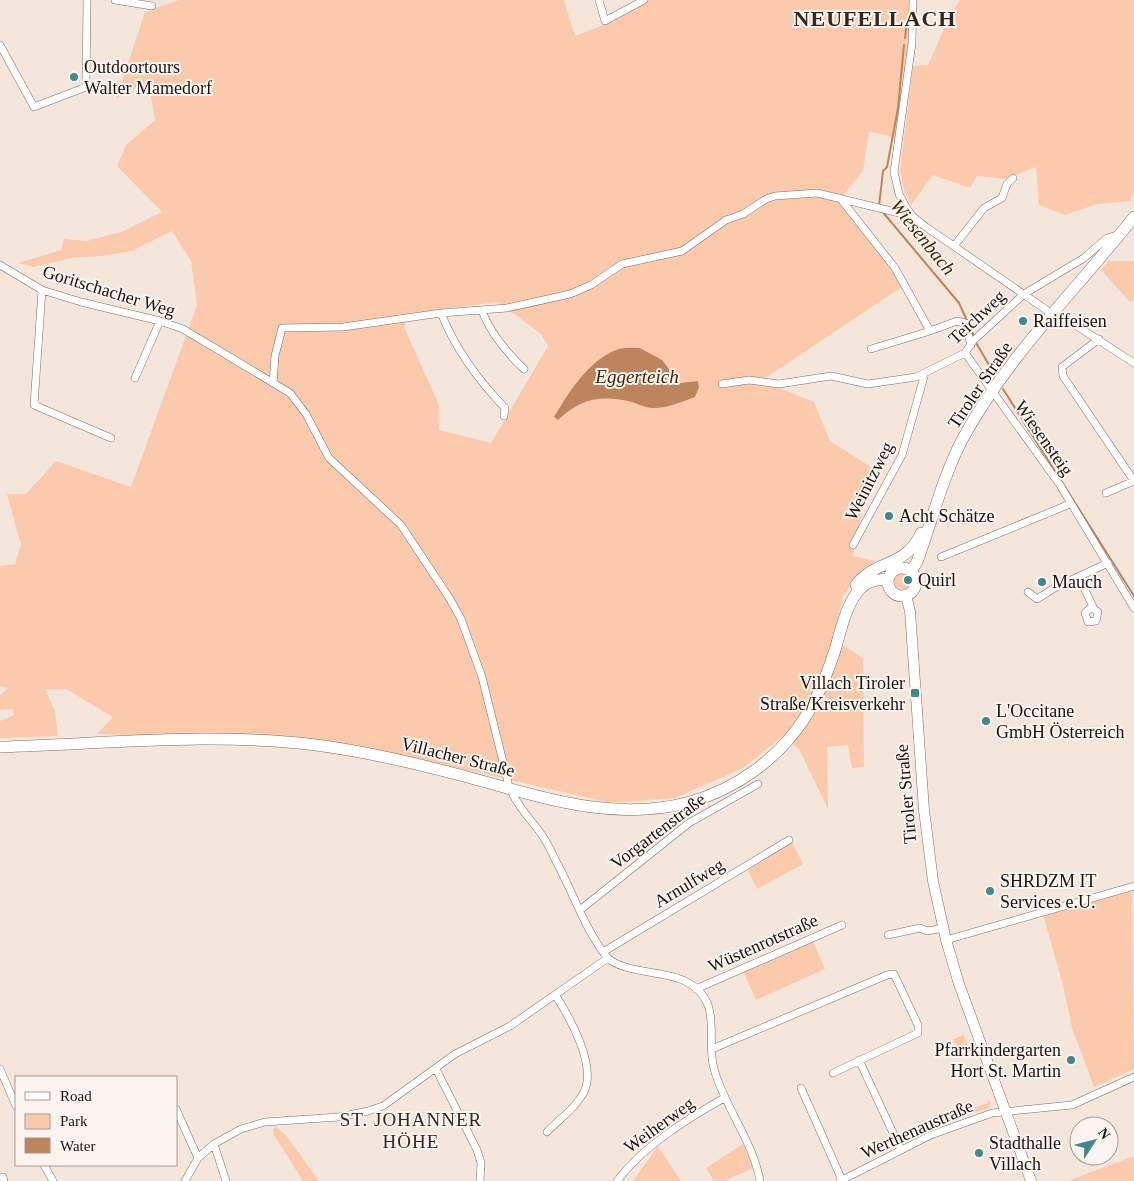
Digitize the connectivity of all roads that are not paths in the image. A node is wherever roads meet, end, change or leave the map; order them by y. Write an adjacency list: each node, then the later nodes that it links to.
1 (87, 0): 7 (street)
2 (115, 0): 6 (street)
3 (598, 0): 4 (street)
4 (644, 0)
5 (913, 0): 10 (street)
6 (152, 6)
7 (0, 45)
8 (1012, 178): 13 (street)
9 (840, 198): 10 (street); 17 (street); 21 (street)
10 (912, 216): 13 (street)
11 (1134, 218): 12 (main road, Tiroler Straße)
12 (1120, 235): 16 (street, Teichweg); 19 (main road, Tiroler Straße)
13 (954, 246): 16 (street)
14 (0, 265): 15 (street, Goritschacher Weg)
15 (42, 290): 20 (street, Goritschacher Weg); 34 (street)
16 (1024, 294): 19 (street); 23 (street, Teichweg)
17 (482, 310): 18 (street); 27 (street)
18 (441, 312): 30 (street); 33 (street)
19 (1054, 314): 22 (street); 32 (main road, Tiroler Straße)
20 (160, 321): 29 (street); 30 (street, Goritschacher Weg)
21 (930, 332): 23 (street); 24 (street)
22 (1099, 339): 26 (street); 35 (street)
23 (974, 341): 25 (street, Teichweg)
24 (871, 349)
25 (965, 354): 28 (street, Teichweg); 32 (street, Wiesensteig)
26 (1134, 363)
27 (524, 369)
28 (925, 372): 31 (street, Teichweg); 39 (street, Weinitzweg)
29 (135, 378)
30 (274, 383): 51 (street, Goritschacher Weg)
31 (722, 384)
32 (993, 391): 37 (street, Wiesensteig); 38 (main road, Tiroler Straße)
33 (504, 416)
34 (111, 438)
35 (1134, 481): 36 (street)
36 (1106, 493)
37 (1070, 504): 40 (street, Wiesensteig); 41 (street, Wiesensteig)
38 (932, 517): 42 (main road, Tiroler Straße); 49 (main road)
39 (853, 545)
40 (941, 557)
41 (1108, 563): 43 (street); 47 (street, Wiesensteig)
42 (911, 571): 44 (main road); 46 (main road)
43 (1079, 577): 45 (street); 48 (street)
44 (888, 579): 46 (main road); 49 (main road)
45 (1028, 592)
46 (906, 596): 58 (main road, Tiroler Straße)
47 (1134, 608)
48 (1094, 609)
49 (848, 611): 50 (main road, Villacher Straße)
50 (0, 747)
51 (508, 782)
52 (758, 784): 56 (street, Vorgartenstraße)
53 (512, 795): 56 (street)
54 (789, 840): 61 (street, Arnulfweg)
55 (1134, 886): 60 (street)
56 (580, 910): 61 (street)
57 (842, 925): 62 (street, Wüstenrotstraße)
58 (944, 928): 59 (street); 60 (main road, Tiroler Straße)
59 (888, 935)
60 (946, 940): 73 (main road, Tiroler Straße)
61 (605, 955): 62 (street); 63 (street, Arnulfweg)
62 (696, 989): 64 (street)
63 (556, 996): 67 (street, Arnulfweg); 75 (street)
64 (712, 1049): 65 (street); 71 (street)
65 (859, 1060): 68 (street); 77 (street)
66 (0, 1069): 72 (street)
67 (436, 1069): 76 (street, Arnulfweg); 83 (street)
68 (833, 1073)
69 (1134, 1076): 73 (street, Werthenaustraße)
70 (801, 1088): 86 (street, Werthenaustraße)
71 (724, 1098): 84 (street, Weiherweg); 85 (street)
72 (15, 1104)
73 (1007, 1112): 77 (street, Werthenaustraße); 87 (main road, Tiroler Straße)
74 (178, 1113): 78 (street)
75 (548, 1132)
76 (214, 1144): 78 (street, Arnulfweg); 82 (street)
77 (900, 1150): 86 (street, Werthenaustraße)
78 (198, 1158): 81 (street, Arnulfweg)
79 (45, 1166): 80 (street)
80 (53, 1181)
81 (185, 1181)
82 (226, 1181)
83 (480, 1181)
84 (617, 1181)
85 (760, 1181)
86 (841, 1181)
87 (1031, 1181)

